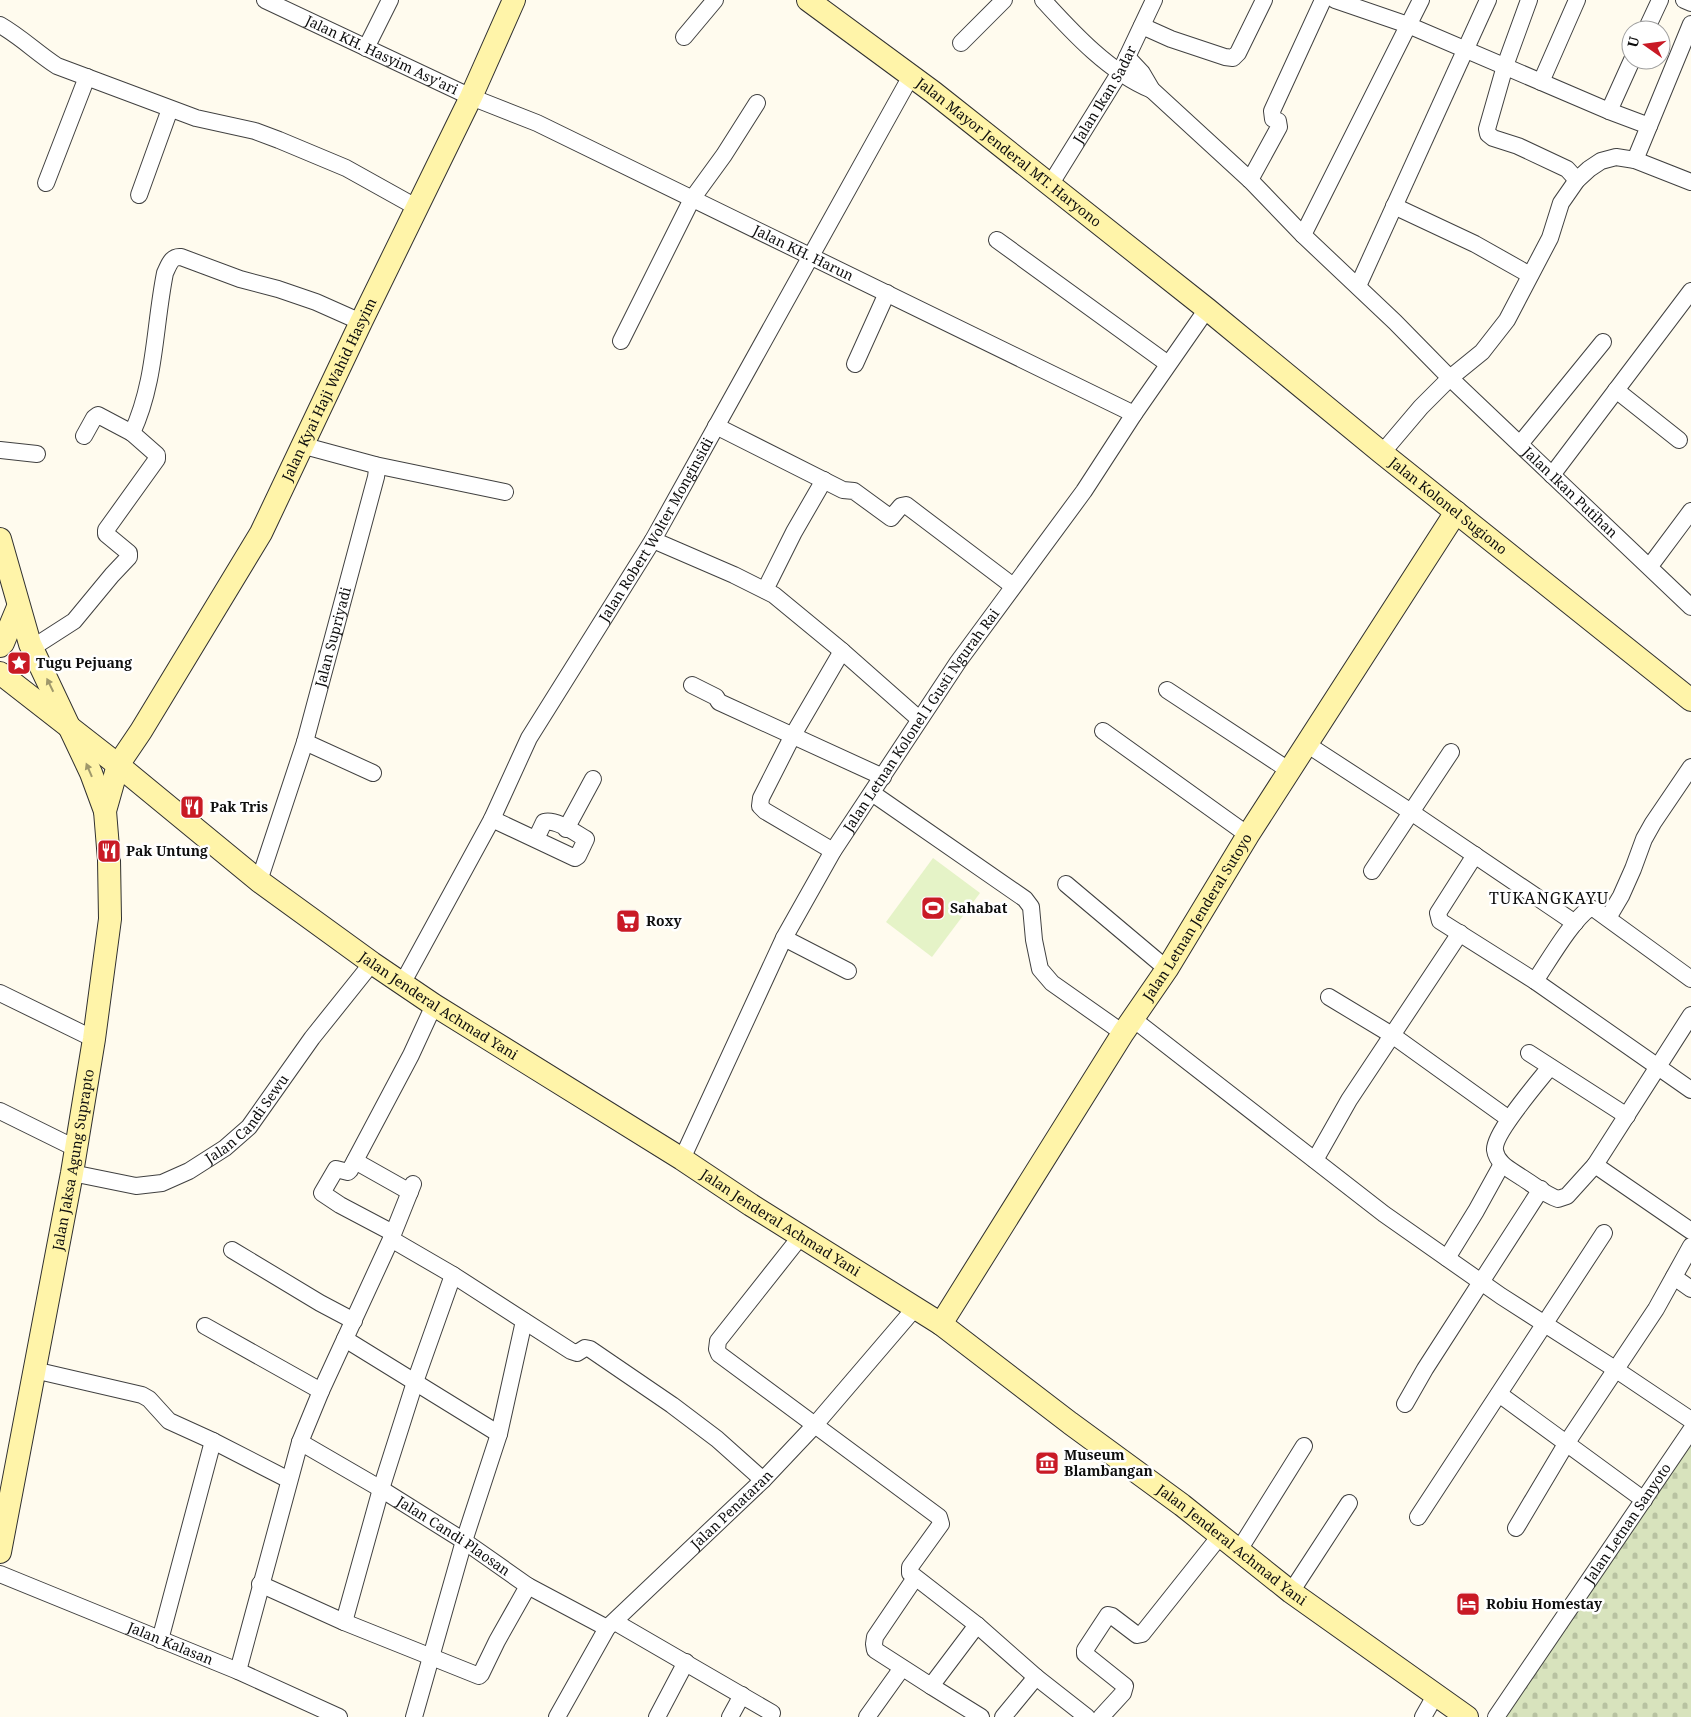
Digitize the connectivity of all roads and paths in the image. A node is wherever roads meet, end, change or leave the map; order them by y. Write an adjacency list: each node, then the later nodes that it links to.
1 (265, 0): 26 (street, Jalan KH. Hasyim Asy'ari)
2 (390, 0): 26 (street)
3 (514, 0): 34 (main road, Jalan Kyai Haji Wahid Hasyim)
4 (715, 0): 24 (street)
5 (808, 0): 31 (main road, Jalan Mayor Jenderal MT. Haryono)
6 (1004, 0): 25 (street)
7 (1043, 0): 28 (street, Jalan Ikan Putihan)
8 (1154, 0): 23 (street, Jalan Ikan Sadar)
9 (1264, 0): 23 (street)
10 (1323, 0): 40 (street)
11 (1421, 0): 22 (street)
12 (1488, 0): 27 (street)
13 (1529, 0): 29 (street)
14 (1577, 0): 33 (street)
15 (1660, 0): 19 (street)
16 (1684, 0): 18 (street)
17 (1343, 1): 22 (street)
18 (1691, 3)
19 (1651, 20)
20 (1691, 24): 38 (street)
21 (0, 25): 32 (street)
22 (1408, 25): 27 (street); 49 (street)
23 (1142, 26): 28 (street, Jalan Ikan Sadar)
24 (684, 38)
25 (961, 43)
26 (366, 48): 34 (street, Jalan KH. Hasyim Asy'ari)
27 (1464, 50): 29 (street); 47 (street)
28 (1123, 65): 40 (street, Jalan Ikan Putihan); 44 (street, Jalan Ikan Sadar)
29 (1505, 66): 33 (street); 41 (street)
30 (1627, 70): 37 (street)
31 (911, 76): 44 (main road, Jalan Mayor Jenderal MT. Haryono); 51 (street, Jalan Robert Wolter Monginsidi)
32 (87, 77): 36 (street); 43 (street)
33 (1541, 82): 37 (street)
34 (471, 97): 46 (street, Jalan KH. Harun); 48 (main road, Jalan Kyai Haji Wahid Hasyim)
35 (758, 103): 46 (street)
36 (170, 109): 45 (street); 48 (street)
37 (1609, 111): 38 (street)
38 (1649, 126): 39 (street)
39 (1635, 160): 41 (street); 42 (street)
40 (1250, 180): 49 (street, Jalan Ikan Putihan)
41 (1577, 180): 52 (street)
42 (1691, 182)
43 (46, 183)
44 (1050, 185): 56 (main road, Jalan Mayor Jenderal MT. Haryono)
45 (139, 194)
46 (692, 199): 51 (street, Jalan KH. Harun); 58 (street)
47 (1394, 206): 52 (street); 53 (street)
48 (416, 207): 57 (main road, Jalan Kyai Haji Wahid Hasyim)
49 (1303, 236): 53 (street, Jalan Ikan Putihan)
50 (997, 240): 61 (street)
51 (812, 257): 55 (street, Jalan KH. Harun); 65 (street, Jalan Robert Wolter Monginsidi)
52 (1530, 274): 62 (street)
53 (1358, 286): 62 (street, Jalan Ikan Putihan)
54 (1691, 292): 63 (street)
55 (887, 293): 60 (street); 64 (street, Jalan KH. Harun)
56 (1207, 309): 61 (street, Jalan Letnan Kolonel I Gusti Ngurah Rai); 72 (main road, Jalan Kolonel Sugiono)
57 (361, 322): 66 (street); 70 (main road, Jalan Kyai Haji Wahid Hasyim)
58 (621, 341)
59 (1603, 342): 69 (street)
60 (855, 364)
61 (1168, 364): 64 (street, Jalan Letnan Kolonel I Gusti Ngurah Rai)
62 (1450, 378): 69 (street, Jalan Ikan Putihan); 72 (street)
63 (1616, 390): 68 (street); 75 (street)
64 (1134, 414): 83 (street, Jalan Letnan Kolonel I Gusti Ngurah Rai)
65 (716, 426): 76 (street); 81 (street, Jalan Robert Wolter Monginsidi)
66 (132, 433): 67 (street); 88 (street)
67 (84, 436)
68 (1679, 440)
69 (1520, 444): 75 (street, Jalan Ikan Putihan)
70 (301, 445): 74 (street); 101 (main road, Jalan Kyai Haji Wahid Hasyim)
71 (0, 450): 73 (street)
72 (1382, 453): 79 (main road, Jalan Kolonel Sugiono)
73 (37, 454)
74 (375, 465): 77 (street); 98 (street, Jalan Supriyadi)
75 (1552, 475): 82 (street, Jalan Ikan Putihan)
76 (824, 480): 83 (street); 84 (street)
77 (505, 492)
78 (1691, 511): 82 (street)
79 (1456, 512): 93 (main road, Jalan Kolonel Sugiono); 99 (main road, Jalan Letnan Jenderal Sutoyo)
80 (0, 539): 85 (main road)
81 (653, 540): 84 (street); 110 (street, Jalan Robert Wolter Monginsidi)
82 (1650, 566): 86 (street, Jalan Ikan Putihan)
83 (1013, 586): 94 (street, Jalan Letnan Kolonel I Gusti Ngurah Rai)
84 (765, 590): 89 (street)
85 (18, 607): 87 (main road); 88 (main road)
86 (1691, 607)
87 (0, 646)
88 (32, 648): 95 (main road, one-way to 88)
89 (842, 651): 94 (street); 97 (street)
90 (0, 673): 95 (main road, Jalan Jenderal Achmad Yani)
91 (692, 685): 97 (street)
92 (1167, 690): 103 (street)
93 (1691, 700)
94 (919, 719): 105 (street, Jalan Letnan Kolonel I Gusti Ngurah Rai)
95 (71, 729): 101 (main road, Jalan Jenderal Achmad Yani); 108 (main road, one-way to 95)
96 (1103, 731): 112 (street)
97 (793, 736): 105 (street); 114 (street)
98 (305, 742): 104 (street); 117 (street, Jalan Supriyadi)
99 (1308, 745): 103 (main road, Jalan Letnan Jenderal Sutoyo); 109 (street)
100 (1451, 752): 109 (street)
101 (118, 765): 108 (main road, Jalan Jaksa Agung Suprapto); 117 (main road, Jalan Jenderal Achmad Yani)
102 (1691, 767): 119 (street)
103 (1290, 771): 112 (main road, Jalan Letnan Jenderal Sutoyo)
104 (373, 772)
105 (882, 778): 107 (street, Jalan Letnan Kolonel I Gusti Ngurah Rai)
106 (592, 779): 111 (street)
107 (872, 793): 114 (street, Jalan Letnan Kolonel I Gusti Ngurah Rai); 133 (street)
108 (105, 811): 135 (main road, Jalan Jaksa Agung Suprapto)
109 (1411, 812): 115 (street); 116 (street)
110 (492, 819): 113 (street); 128 (street, Jalan Robert Wolter Monginsidi)
111 (566, 829): 113 (street); 113 (street)
112 (1248, 835): 124 (main road, Jalan Letnan Jenderal Sutoyo)
113 (536, 840)
114 (833, 851): 122 (street, Jalan Letnan Kolonel I Gusti Ngurah Rai)
115 (1475, 855): 120 (street); 121 (street)
116 (1372, 871)
117 (259, 881): 123 (main road, Jalan Jenderal Achmad Yani)
118 (1066, 884): 124 (street)
119 (1608, 918): 120 (street); 126 (street)
120 (1575, 923): 127 (street)
121 (1460, 933): 127 (street); 134 (street)
122 (784, 938): 125 (street); 144 (street, Jalan Letnan Kolonel I Gusti Ngurah Rai)
123 (372, 963): 128 (main road, Jalan Jenderal Achmad Yani); 149 (street, Jalan Candi Sewu)
124 (1167, 969): 133 (main road, Jalan Letnan Jenderal Sutoyo)
125 (848, 971)
126 (1691, 979)
127 (1535, 981): 138 (street)
128 (402, 984): 131 (main road, Jalan Jenderal Achmad Yani)
129 (0, 993): 135 (street)
130 (1329, 998): 134 (street)
131 (434, 1005): 144 (main road, Jalan Jenderal Achmad Yani); 146 (street)
132 (1691, 1015): 138 (street)
133 (1128, 1026): 145 (street); 165 (main road, Jalan Letnan Jenderal Sutoyo)
134 (1392, 1035): 142 (street); 145 (street)
135 (94, 1038): 143 (main road, Jalan Jaksa Agung Suprapto)
136 (1528, 1053): 137 (street)
137 (1550, 1067): 141 (street); 142 (street)
138 (1658, 1067): 139 (street); 141 (street)
139 (1691, 1090)
140 (0, 1112): 143 (street)
141 (1627, 1116): 148 (street)
142 (1509, 1120): 147 (street)
143 (75, 1148): 149 (main road, Jalan Jaksa Agung Suprapto)
144 (682, 1159): 154 (main road, Jalan Jenderal Achmad Yani)
145 (1315, 1160): 157 (street)
146 (355, 1161): 153 (street); 153 (street)
147 (1502, 1164): 150 (street); 157 (street)
148 (1594, 1165): 150 (street); 151 (street)
149 (72, 1173): 170 (main road, Jalan Jaksa Agung Suprapto)
150 (1541, 1189): 160 (street)
151 (1691, 1231)
152 (1604, 1233): 166 (street)
153 (392, 1236): 158 (street); 163 (street)
154 (801, 1236): 162 (main road, Jalan Jenderal Achmad Yani); 176 (street)
155 (1691, 1246): 159 (street)
156 (232, 1250): 163 (street)
157 (1447, 1258): 160 (street)
158 (453, 1275): 164 (street); 171 (street)
159 (1674, 1277): 161 (street); 169 (street)
160 (1481, 1282): 166 (street); 174 (street)
161 (1691, 1289)
162 (915, 1308): 165 (main road, Jalan Jenderal Achmad Yani); 176 (street, Jalan Penataran)
163 (354, 1321): 168 (street)
164 (524, 1321): 178 (street); 184 (street)
165 (941, 1324): 191 (main road, Jalan Jenderal Achmad Yani)
166 (1545, 1325): 169 (street); 173 (street)
167 (205, 1326): 172 (street)
168 (345, 1339): 171 (street); 172 (street)
169 (1615, 1368): 175 (street); 181 (street)
170 (34, 1370): 179 (street); 185 (main road, Jalan Jaksa Agung Suprapto)
171 (415, 1382): 178 (street); 186 (street)
172 (321, 1391): 180 (street)
173 (1499, 1394): 181 (street); 189 (street)
174 (1405, 1404)
175 (1691, 1420)
176 (814, 1426): 184 (street, Jalan Penataran); 196 (street)
177 (1691, 1430): 187 (street, Jalan Letnan Sanyoto)
178 (499, 1434): 192 (street)
179 (213, 1442): 183 (street); 203 (street)
180 (300, 1442): 183 (street); 186 (street, Jalan Candi Plaosan)
181 (1566, 1444): 187 (street); 190 (street)
182 (1304, 1446): 193 (street)
183 (289, 1480): 197 (street)
184 (764, 1480): 201 (street, Jalan Penataran)
185 (6, 1488): 194 (main road, Jalan Jaksa Agung Suprapto)
186 (381, 1489): 192 (street, Jalan Candi Plaosan); 200 (street)
187 (1644, 1500): 225 (street, Jalan Letnan Sanyoto)
188 (1348, 1503): 199 (street)
189 (1418, 1517)
190 (1516, 1528)
191 (1220, 1536): 193 (main road, Jalan Jenderal Achmad Yani); 222 (street)
192 (464, 1541): 198 (street, Jalan Candi Plaosan); 204 (street)
193 (1239, 1550): 199 (main road, Jalan Jenderal Achmad Yani)
194 (0, 1552)
195 (0, 1574): 203 (street, Jalan Kalasan)
196 (915, 1578): 202 (street); 206 (street)
197 (260, 1584): 200 (street); 207 (street)
198 (528, 1586): 201 (street, Jalan Candi Plaosan); 204 (street)
199 (1292, 1592): 210 (main road, Jalan Jenderal Achmad Yani)
200 (344, 1622): 204 (street)
201 (611, 1625): 205 (street, Jalan Candi Plaosan); 216 (street, Jalan Penataran)
202 (977, 1625): 208 (street); 209 (street)
203 (160, 1640): 207 (street, Jalan Kalasan)
204 (431, 1658): 215 (street)
205 (686, 1662): 211 (street, Jalan Candi Plaosan); 217 (street)
206 (902, 1668): 209 (street); 219 (street)
207 (238, 1671): 214 (street, Jalan Kalasan)
208 (1036, 1677): 220 (street); 221 (street)
209 (931, 1686): 213 (street)
210 (1436, 1694): 223 (street); 224 (main road, Jalan Jenderal Achmad Yani)
211 (742, 1695): 212 (street, Jalan Candi Plaosan); 218 (street)
212 (772, 1713)
213 (976, 1716)
214 (339, 1717)
215 (414, 1717)
216 (557, 1717)
217 (657, 1717)
218 (730, 1717)
219 (867, 1717)
220 (1003, 1717)
221 (1087, 1717)
222 (1101, 1717)
223 (1423, 1717)
224 (1467, 1717)
225 (1496, 1717)

